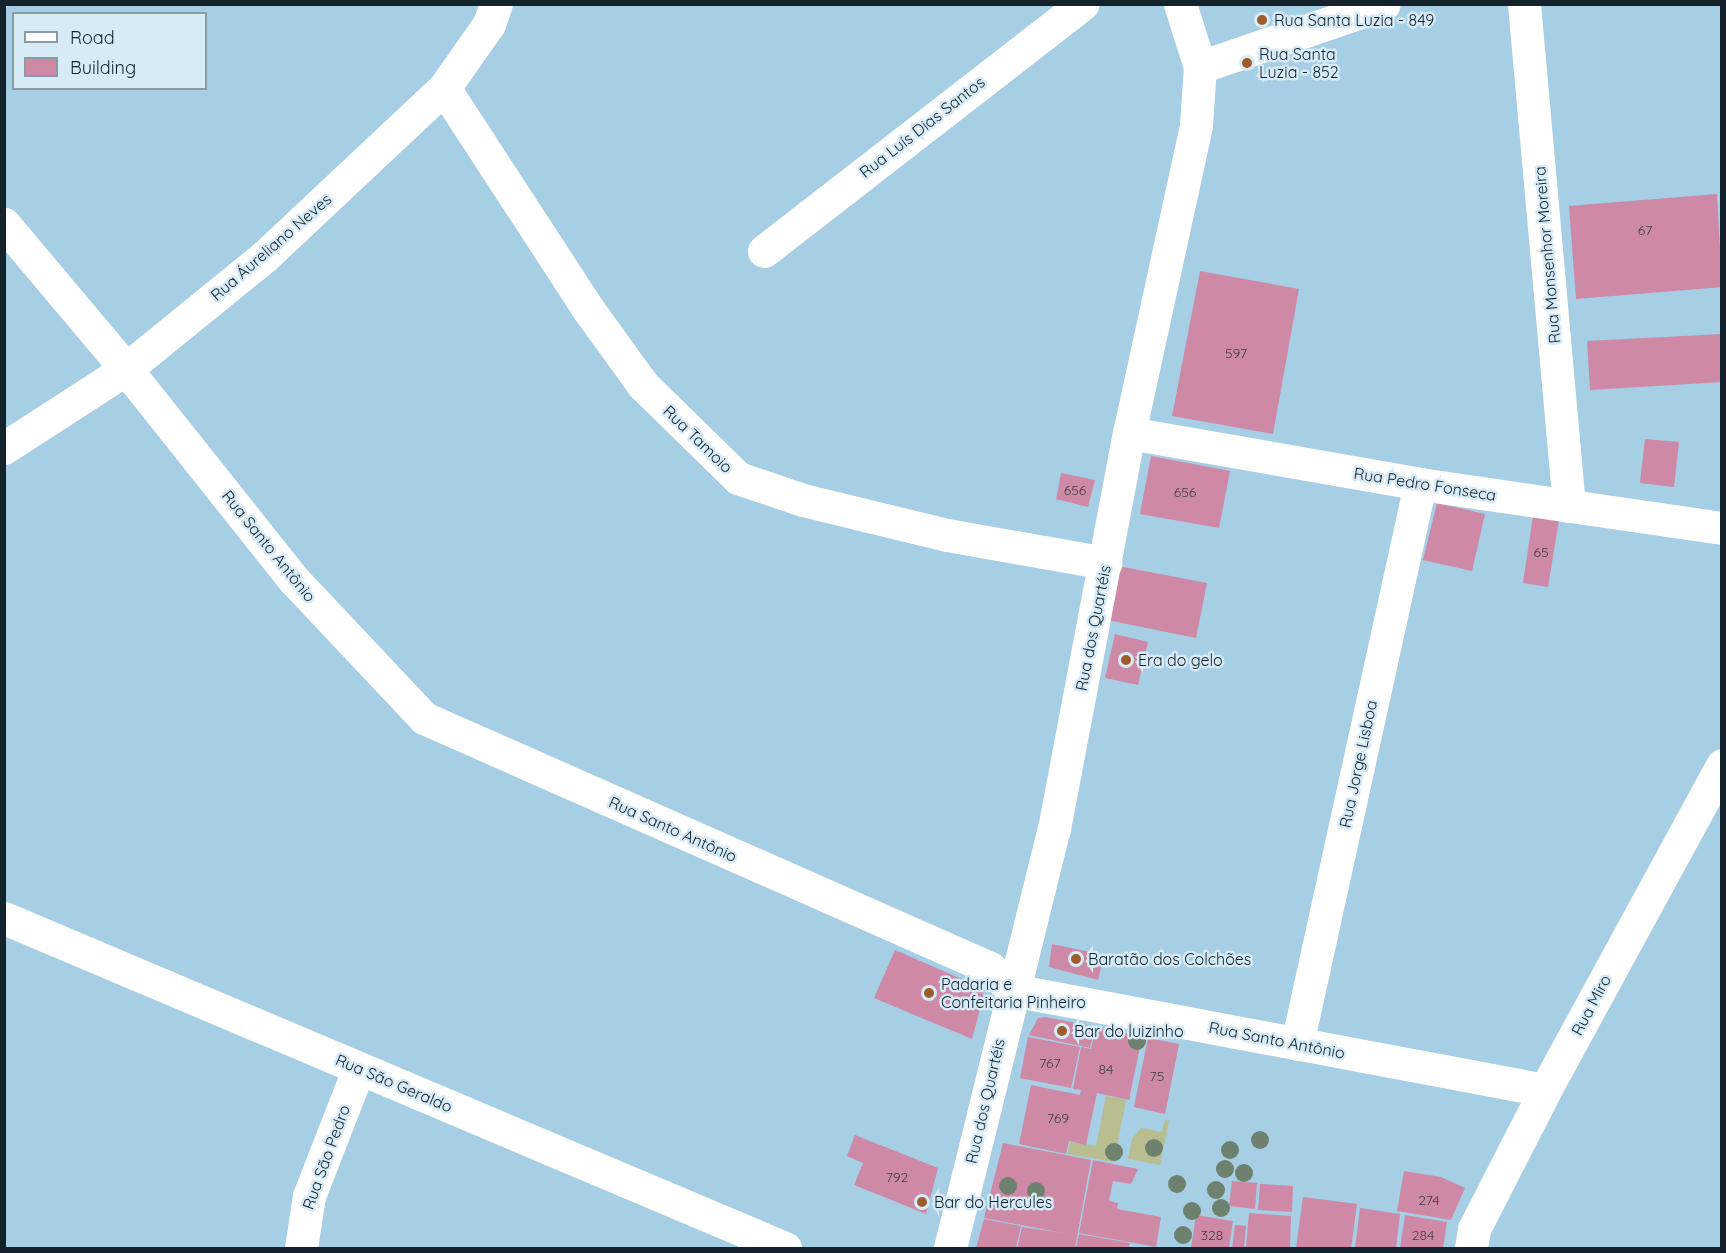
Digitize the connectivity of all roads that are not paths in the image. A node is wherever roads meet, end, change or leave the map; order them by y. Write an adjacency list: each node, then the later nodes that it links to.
1 (496, 4): 7 (street, Rua Áureliano Neves)
2 (1082, 4): 9 (street, Rua Luís Dias Santos)
3 (1180, 4): 6 (street, Rua dos Quartéis)
4 (1384, 4): 6 (street)
5 (1524, 4): 14 (street, Rua Monsenhor Moreira)
6 (1200, 67): 11 (street, Rua dos Quartéis)
7 (444, 88): 10 (street, Rua Áureliano Neves); 16 (street, Rua Tamoio)
8 (4, 224): 10 (street, Rua Santo Antônio)
9 (764, 251)
10 (126, 369): 12 (street, Rua Áureliano Neves); 19 (street, Rua Santo Antônio)
11 (1129, 433): 13 (street, Rua Pedro Fonseca); 16 (street, Rua dos Quartéis)
12 (4, 448)
13 (1420, 484): 14 (street, Rua Pedro Fonseca); 20 (street, Rua Jorge Lisboa)
14 (1569, 506): 15 (street, Rua Pedro Fonseca)
15 (1722, 528)
16 (1106, 563): 19 (street, Rua dos Quartéis)
17 (1722, 765): 22 (street, Rua Miro)
18 (4, 918): 21 (street, Rua São Geraldo)
19 (1011, 990): 20 (street, Rua Santo Antônio); 25 (street, Rua dos Quartéis)
20 (1297, 1044): 22 (street, Rua Santo Antônio)
21 (359, 1068): 23 (street, Rua São Pedro); 24 (street, Rua São Geraldo)
22 (1545, 1090): 26 (street, Rua Miro)
23 (300, 1248)
24 (784, 1248)
25 (950, 1248)
26 (1471, 1248)

